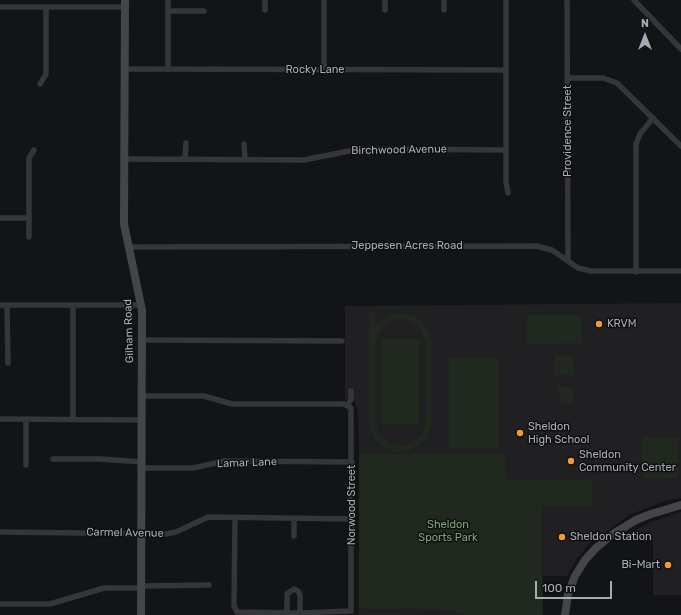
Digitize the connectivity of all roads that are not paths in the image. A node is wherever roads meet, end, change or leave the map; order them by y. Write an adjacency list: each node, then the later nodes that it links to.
1 (168, 0): 15 (street)
2 (265, 0): 12 (street)
3 (324, 0): 20 (street)
4 (385, 0): 13 (street)
5 (444, 0): 14 (street)
6 (506, 0): 21 (street)
7 (567, 0): 22 (street, Providence Street)
8 (634, 0): 17 (street)
9 (125, 4): 11 (street); 18 (street, Gilham Road)
10 (0, 7): 11 (street)
11 (46, 7): 23 (street)
12 (265, 10)
13 (386, 10)
14 (444, 10)
15 (168, 11): 16 (street); 19 (street)
16 (204, 11)
17 (681, 49)
18 (124, 69): 19 (street, Rocky Lane); 30 (street, Gilham Road)
19 (168, 69): 20 (street, Rocky Lane)
20 (324, 70): 21 (street, Rocky Lane)
21 (506, 70): 29 (street)
22 (568, 78): 24 (street); 38 (street, Providence Street)
23 (40, 84)
24 (653, 118): 27 (street); 40 (street)
25 (186, 143): 31 (street)
26 (244, 144): 32 (street)
27 (681, 146)
28 (34, 150): 35 (street)
29 (506, 150): 32 (street, Birchwood Avenue); 33 (street)
30 (124, 159): 31 (street, Birchwood Avenue); 37 (street, Gilham Road)
31 (186, 159): 32 (street, Birchwood Avenue)
32 (245, 159)
33 (508, 193)
34 (0, 218): 35 (street)
35 (29, 218): 36 (street)
36 (29, 237)
37 (128, 247): 38 (street, Jeppesen Acres Road); 44 (street, Gilham Road)
38 (568, 261): 40 (street, Jeppesen Acres Road)
39 (681, 271): 40 (street, Jeppesen Acres Road)
40 (636, 272)
41 (0, 304): 42 (street)
42 (7, 305): 43 (street); 47 (street)
43 (73, 305): 44 (street); 53 (street)
44 (141, 305): 45 (street, Gilham Road)
45 (142, 340): 46 (street); 49 (street, Gilham Road)
46 (342, 341)
47 (8, 363)
48 (351, 391): 50 (street)
49 (142, 396): 50 (street); 54 (street, Gilham Road)
50 (346, 405): 56 (street, Norwood Street)
51 (0, 419): 52 (street)
52 (26, 419): 53 (street); 57 (street)
53 (73, 420): 54 (street)
54 (142, 420): 58 (street, Gilham Road)
55 (53, 459): 58 (street, Lamar Lane)
56 (352, 462): 58 (street, Lamar Lane); 62 (street, Norwood Street)
57 (26, 465)
58 (142, 465): 64 (street, Gilham Road)
59 (681, 505): 72 (street)
60 (235, 517): 61 (street, Carmel Avenue); 64 (street, Carmel Avenue); 69 (street)
61 (294, 518): 62 (street, Carmel Avenue); 65 (street)
62 (352, 519): 70 (street, Norwood Street)
63 (0, 532): 64 (street, Carmel Avenue)
64 (142, 533): 67 (street, Gilham Road)
65 (294, 536)
66 (209, 585): 67 (street)
67 (142, 587): 68 (street); 71 (street, Gilham Road)
68 (0, 604)
69 (287, 613): 70 (street); 70 (street)
70 (300, 613)
71 (141, 615)
72 (565, 615)

